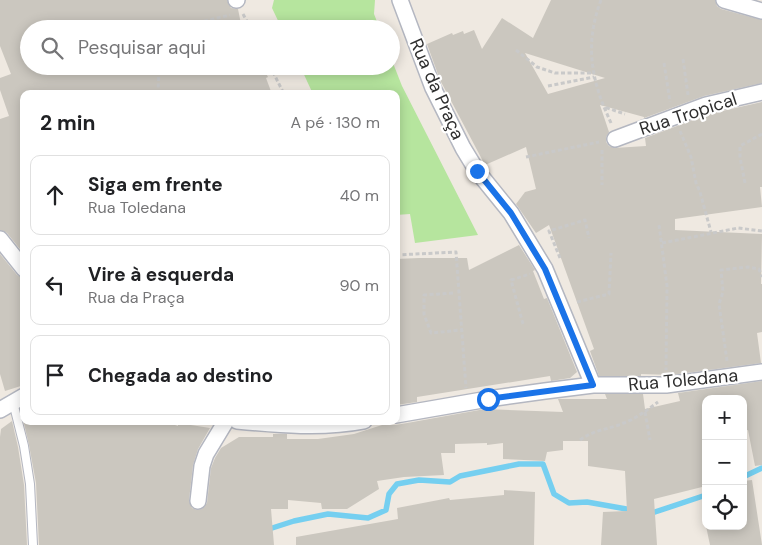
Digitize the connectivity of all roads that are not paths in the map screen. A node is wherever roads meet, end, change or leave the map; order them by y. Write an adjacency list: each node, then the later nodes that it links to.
1 (400, 0): 9 (street, Rua da Praça)
2 (724, 0): 3 (street)
3 (762, 11)
4 (762, 92): 5 (street, Rua Tropical)
5 (615, 140)
6 (0, 240): 7 (street)
7 (20, 263)
8 (762, 372): 9 (street, Rua Toledana)
9 (593, 385): 11 (street, Rua Toledana)
10 (12, 403): 14 (lane)
11 (400, 414)
12 (224, 425): 13 (street)
13 (198, 501)
14 (33, 545)

